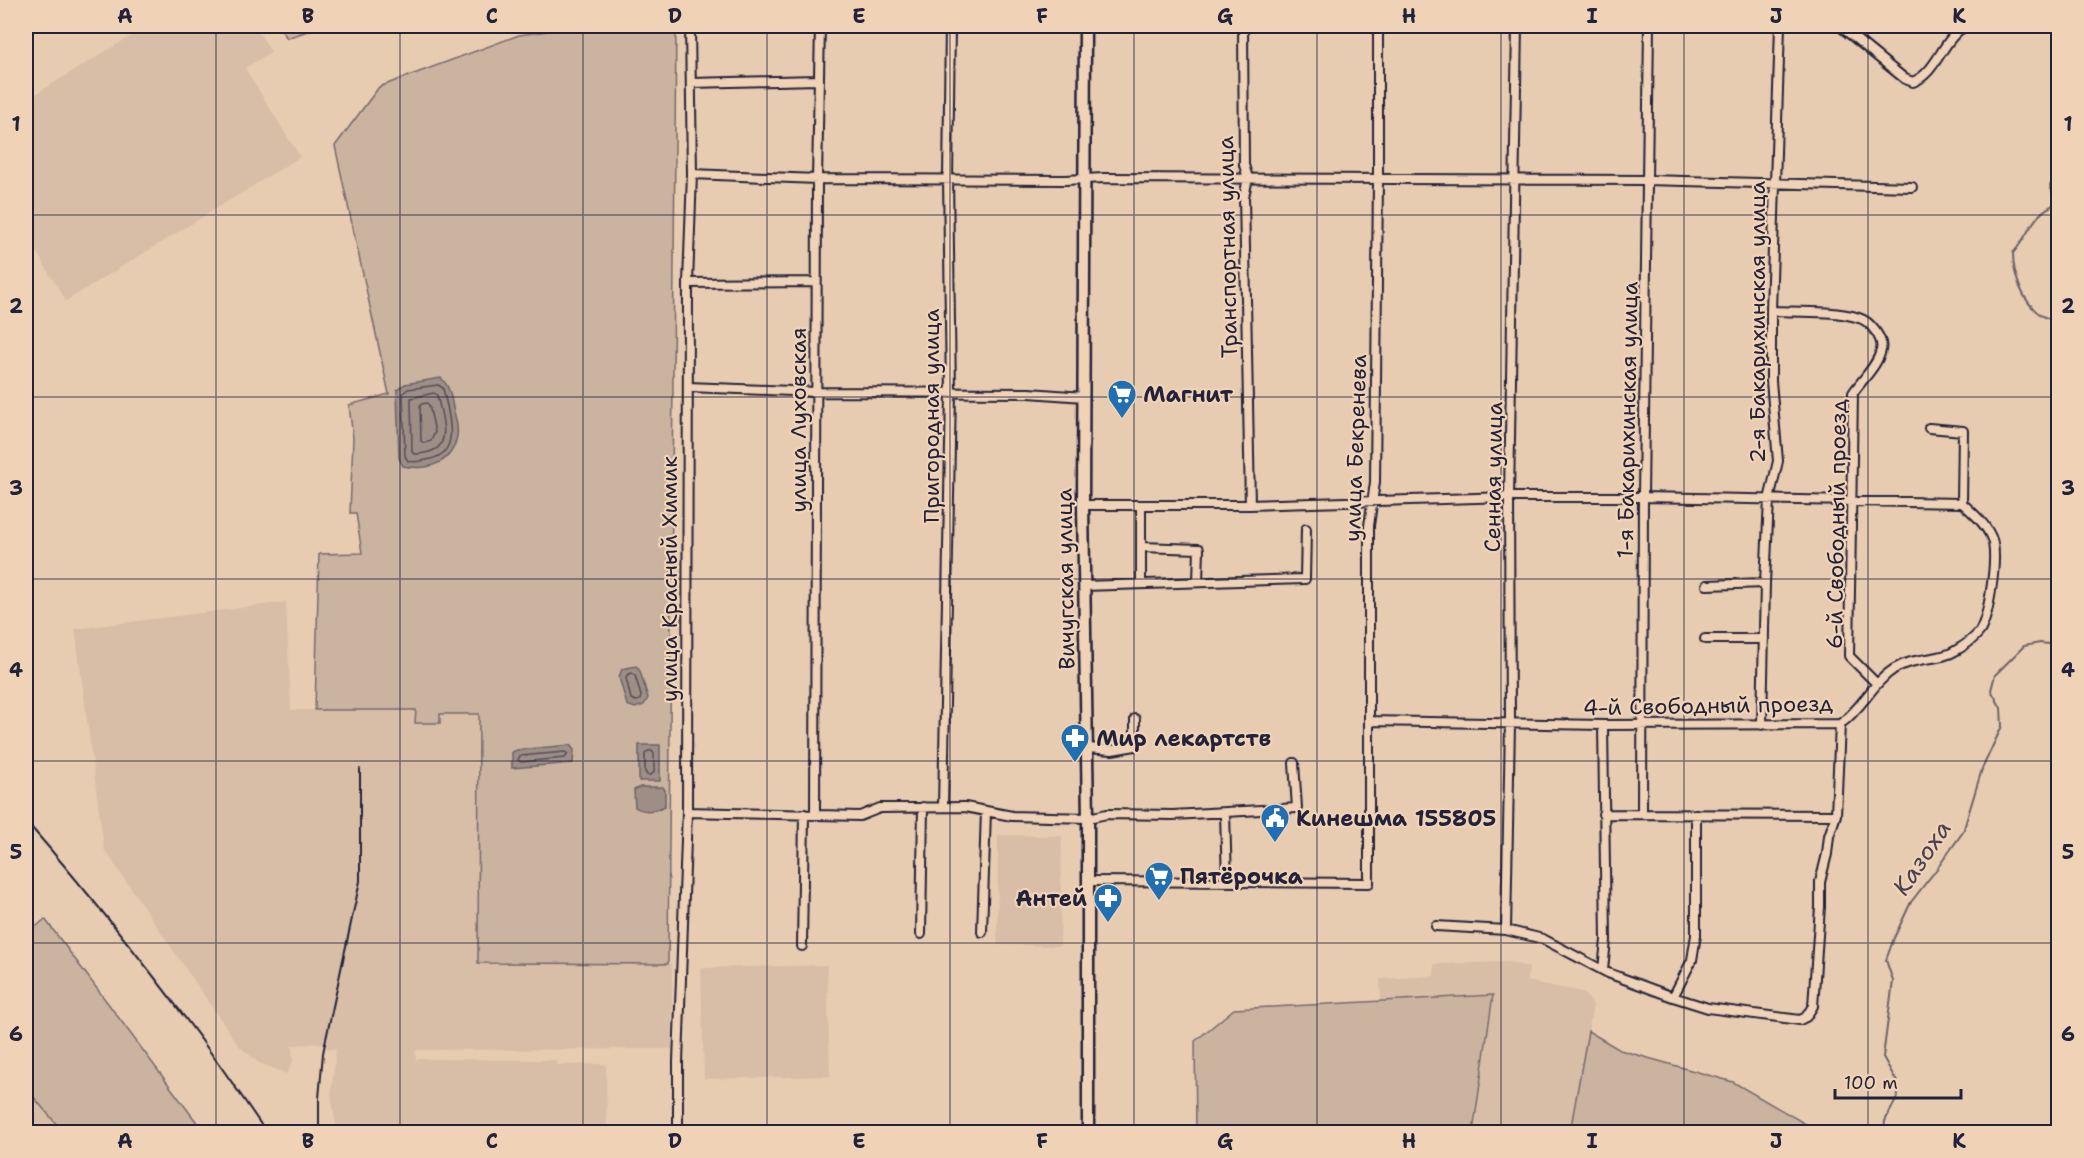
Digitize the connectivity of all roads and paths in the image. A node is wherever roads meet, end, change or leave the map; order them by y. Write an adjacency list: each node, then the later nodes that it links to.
1 (690, 26): 13 (street, улица Красный Химик)
2 (820, 26): 12 (street, улица Луховская)
3 (950, 26): 15 (street, Пригородная улица)
4 (1085, 26): 18 (main road, Вичугская улица)
5 (1243, 26): 16 (street, Транспортная улица)
6 (1378, 26): 19 (street, улица Бекренева)
7 (1517, 26): 20 (street, Сенная улица)
8 (1649, 26): 21 (street, 1-я Бакарихинская улица)
9 (1780, 26): 22 (street, 2-я Бакарихинская улица)
10 (1840, 26): 11 (street)
11 (1966, 26)
12 (818, 80): 13 (street); 17 (street, улица Луховская)
13 (691, 83): 14 (street, улица Красный Химик)
14 (692, 174): 17 (street); 25 (street, улица Красный Химик)
15 (948, 178): 17 (street); 18 (street); 29 (street, Пригородная улица)
16 (1248, 178): 18 (street); 19 (street); 40 (street, Транспортная улица)
17 (817, 179): 24 (street, улица Луховская)
18 (1085, 179): 30 (main road, Вичугская улица)
19 (1378, 179): 20 (street); 35 (street, улица Бекренева)
20 (1514, 179): 21 (street); 32 (street, Сенная улица)
21 (1647, 180): 22 (street); 33 (street, 1-я Бакарихинская улица)
22 (1775, 184): 23 (street); 26 (street, 2-я Бакарихинская улица)
23 (1912, 187)
24 (816, 282): 25 (street); 28 (street, улица Луховская)
25 (688, 283): 27 (street, улица Красный Химик)
26 (1771, 311): 34 (street, 2-я Бакарихинская улица); 36 (street, 6-й Свободный проезд)
27 (688, 387): 28 (street); 63 (street, улица Красный Химик)
28 (816, 392): 29 (street); 69 (street, улица Луховская)
29 (951, 393): 30 (street); 61 (street, Пригородная улица)
30 (1084, 397): 38 (main road, Вичугская улица)
31 (1929, 428): 37 (street)
32 (1509, 498): 33 (street); 35 (street); 53 (street, Сенная улица)
33 (1643, 498): 34 (street); 54 (street, 1-я Бакарихинская улица)
34 (1769, 500): 36 (street); 44 (street, 2-я Бакарихинская улица)
35 (1372, 501): 40 (street); 52 (street, улица Бекренева)
36 (1851, 501): 37 (street); 50 (street, 6-й Свободный проезд)
37 (1962, 503): 50 (street, 4-й Свободный проезд)
38 (1083, 505): 39 (street); 47 (main road, Вичугская улица)
39 (1141, 505): 40 (street); 42 (street)
40 (1250, 505)
41 (1306, 529): 43 (street)
42 (1141, 547): 43 (street); 45 (street)
43 (1198, 582): 45 (street)
44 (1765, 583): 46 (street); 49 (street, 2-я Бакарихинская улица)
45 (1141, 584): 47 (street)
46 (1707, 585)
47 (1084, 586): 58 (main road, Вичугская улица)
48 (1705, 639): 49 (street)
49 (1764, 639): 57 (street, 2-я Бакарихинская улица)
50 (1876, 683): 55 (street, 4-й Свободный проезд)
51 (1135, 719): 58 (street)
52 (1369, 722): 53 (street, 4-й Свободный проезд); 73 (street, улица Бекренева)
53 (1510, 724): 56 (street, 4-й Свободный проезд); 75 (street, Сенная улица)
54 (1643, 724): 56 (street, 4-й Свободный проезд); 57 (street, 4-й Свободный проезд); 67 (street, 1-я Бакарихинская улица)
55 (1840, 724): 57 (street, 4-й Свободный проезд); 70 (street)
56 (1603, 725): 66 (street)
57 (1762, 725)
58 (1087, 748): 71 (main road, Вичугская улица)
59 (1294, 763): 64 (street)
60 (922, 807): 61 (street); 69 (street); 77 (street)
61 (943, 807): 62 (street)
62 (986, 811): 71 (street); 76 (street)
63 (687, 812): 65 (street); 81 (street, улица Красный Химик)
64 (1225, 813): 71 (street); 73 (street)
65 (804, 814): 69 (street); 78 (street)
66 (1604, 814): 67 (street); 79 (street)
67 (1642, 814): 68 (street)
68 (1696, 814): 70 (street); 80 (street)
69 (815, 815)
70 (1836, 815): 80 (street)
71 (1088, 818): 72 (main road, Вичугская улица)
72 (1088, 881): 73 (street); 82 (main road, Вичугская улица)
73 (1227, 882)
74 (1436, 926): 75 (street)
75 (1506, 930): 79 (street)
76 (982, 932)
77 (921, 934)
78 (802, 946)
79 (1603, 970): 80 (street)
80 (1673, 997)
81 (678, 1132)
82 (1088, 1132)

